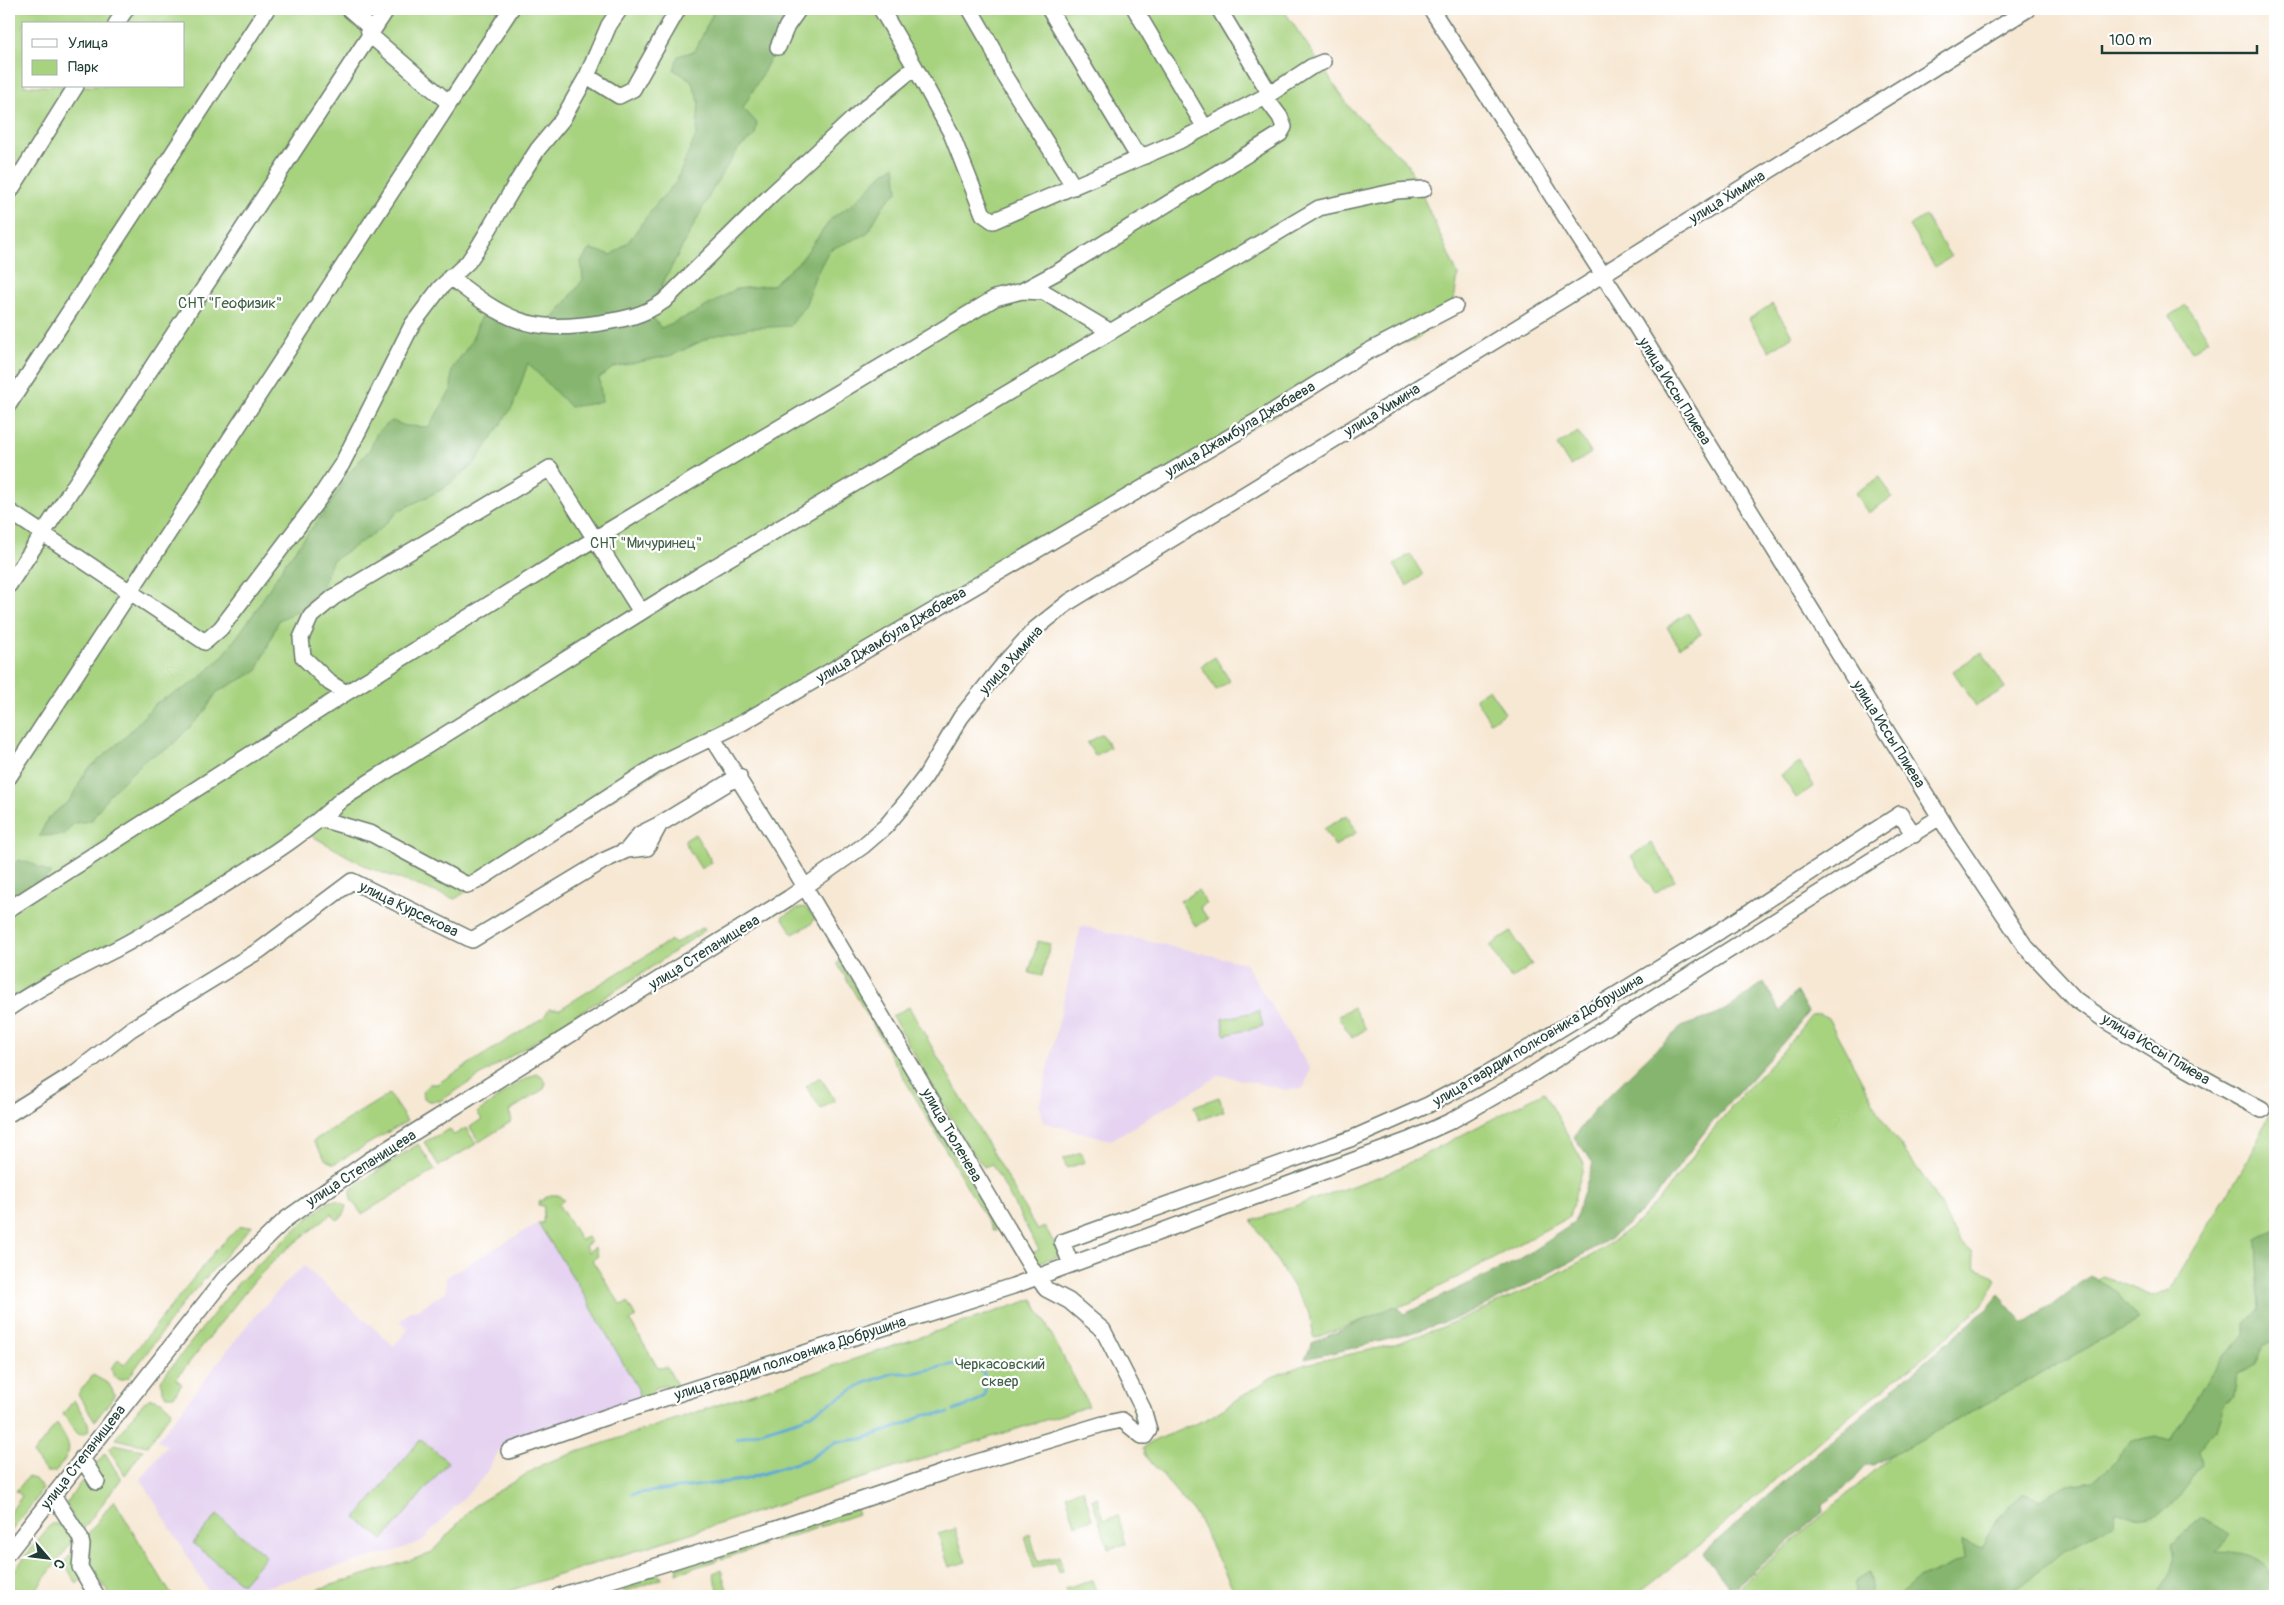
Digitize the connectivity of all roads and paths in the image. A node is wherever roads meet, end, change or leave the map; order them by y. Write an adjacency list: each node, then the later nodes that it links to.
1 (126, 9): 16 (street)
2 (267, 9): 35 (street)
3 (349, 9): 17 (street)
4 (387, 9): 17 (street)
5 (511, 9): 24 (street)
6 (620, 9): 21 (street)
7 (678, 9): 21 (street)
8 (799, 9): 18 (street)
9 (881, 9): 20 (street)
10 (970, 9): 27 (street)
11 (1049, 9): 26 (street)
12 (1135, 9): 25 (street)
13 (1219, 9): 23 (street)
14 (1431, 9): 30 (street, улица Иссы Плиева)
15 (2028, 9): 30 (street, улица Химина)
16 (117, 22)
17 (370, 35): 24 (street); 37 (street)
18 (778, 47)
19 (1323, 62): 23 (street)
20 (916, 67): 27 (street); 31 (street)
21 (587, 76): 31 (street)
22 (75, 88): 29 (street)
23 (1267, 95): 25 (street); 32 (street)
24 (449, 103): 40 (street)
25 (1205, 128): 26 (street)
26 (1145, 156): 27 (street)
27 (1074, 187)
28 (1424, 189): 34 (street)
29 (9, 193)
30 (1602, 275): 46 (street, улица Иссы Плиева); 49 (street, улица Химина)
31 (450, 277): 40 (street)
32 (1022, 291): 34 (street); 38 (street)
33 (1456, 306): 43 (street, улица Джамбула Джабаева)
34 (1111, 332): 41 (street)
35 (9, 404)
36 (9, 511): 37 (street)
37 (42, 533): 39 (street); 40 (street)
38 (596, 538): 41 (street); 42 (street); 42 (street)
39 (9, 585)
40 (129, 593): 45 (street)
41 (641, 612): 47 (street)
42 (346, 693): 50 (street)
43 (712, 737): 44 (street, улица Тюленева); 47 (street, улица Джамбула Джабаева)
44 (739, 776): 49 (street, улица Тюленева); 53 (street, улица Курсекова)
45 (9, 778)
46 (1940, 817): 48 (street, улица гвардии полковника Добрушина); 52 (street, улица Иссы Плиева)
47 (322, 819): 51 (street)
48 (1914, 836): 54 (street, улица гвардии полковника Добрушина); 54 (street, улица гвардии полковника Добрушина)
49 (805, 886): 55 (street, улица Тюленева); 57 (street, улица Степанищева)
50 (9, 909)
51 (9, 1008)
52 (2262, 1110)
53 (9, 1114)
54 (1071, 1264): 55 (street, улица гвардии полковника Добрушина)
55 (1038, 1277): 56 (street, улица гвардии полковника Добрушина); 62 (street, улица Тюленева)
56 (509, 1451)
57 (82, 1458): 58 (street); 59 (street, улица Степанищева)
58 (97, 1482)
59 (52, 1495): 60 (street, улица Степанищева); 61 (street)
60 (9, 1552)
61 (97, 1596)
62 (559, 1596)

